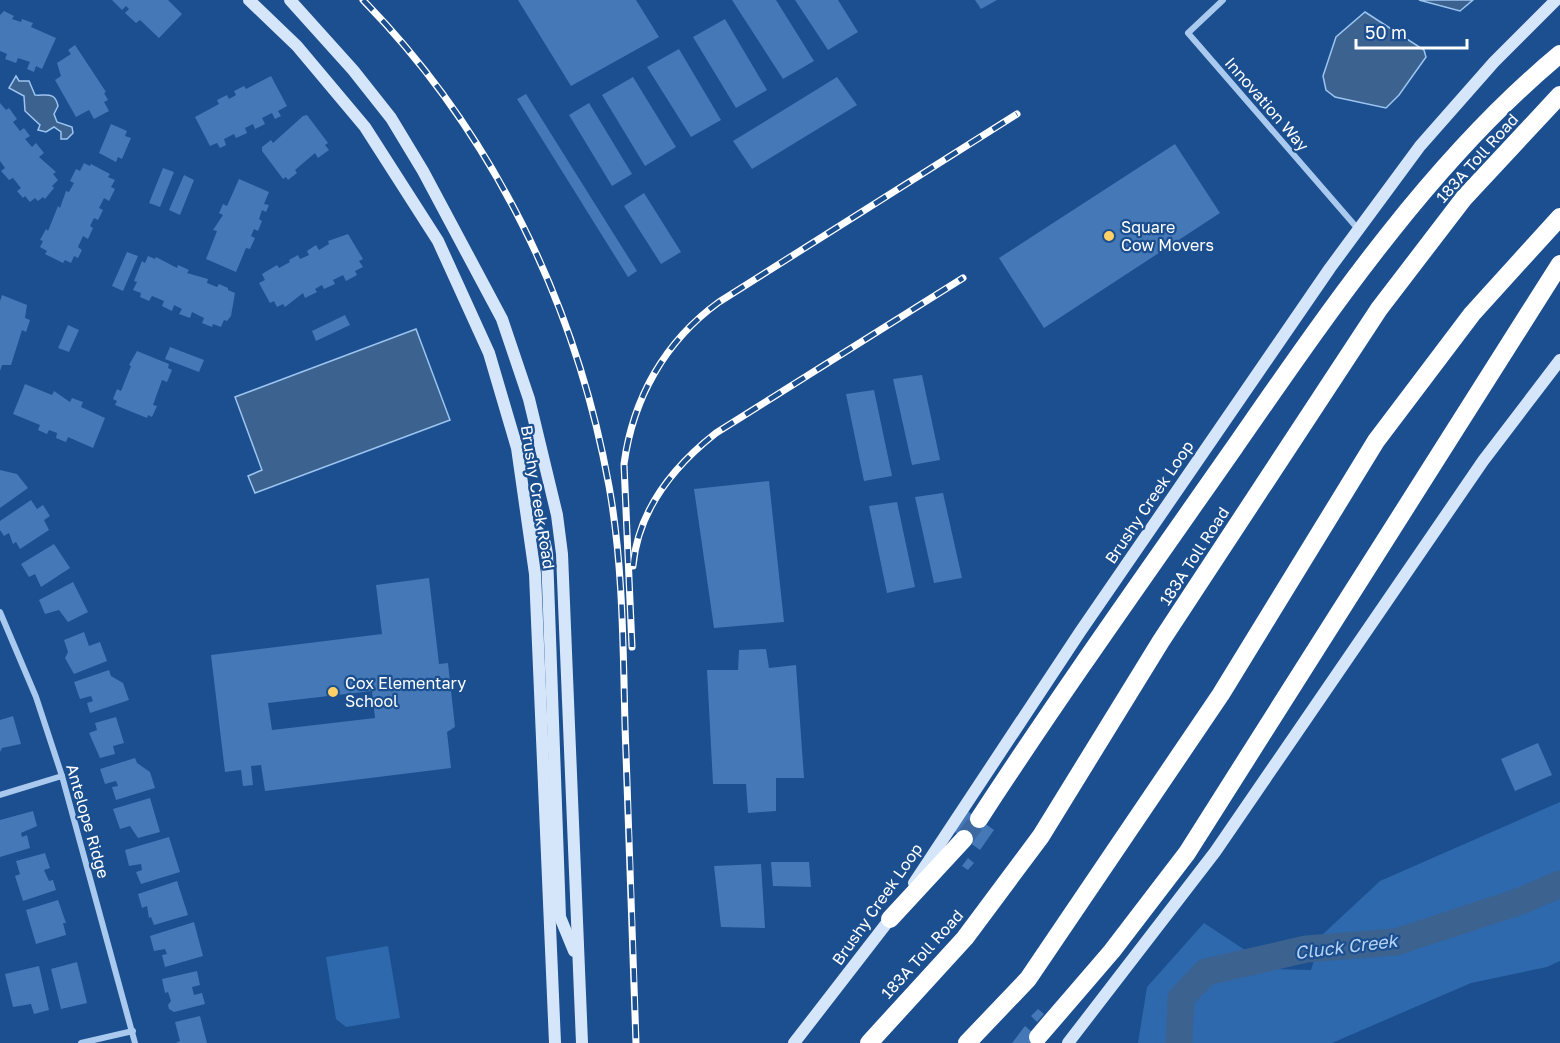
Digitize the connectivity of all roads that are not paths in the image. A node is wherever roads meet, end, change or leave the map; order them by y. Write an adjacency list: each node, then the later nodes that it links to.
1 (249, 0): 11 (main road, Brushy Creek Road)
2 (290, 0): 18 (main road, Brushy Creek Road)
3 (1223, 0): 8 (street, Innovation Way)
4 (1556, 0): 8 (main road, Brushy Creek Loop)
5 (1560, 54): 15 (highway)
6 (1560, 96): 26 (highway, 183A Toll Road)
7 (1560, 217): 27 (highway)
8 (1359, 229): 17 (main road, Brushy Creek Loop)
9 (1560, 264): 20 (highway)
10 (1560, 360): 28 (main road)
11 (529, 527): 18 (main road); 23 (main road, Brushy Creek Road)
12 (0, 612): 13 (street, Antelope Ridge)
13 (62, 776): 14 (street); 19 (street, Antelope Ridge)
14 (0, 795)
15 (979, 819)
16 (964, 839): 17 (highway)
17 (890, 919): 25 (main road, Brushy Creek Loop)
18 (578, 960): 24 (main road, Brushy Creek Road)
19 (133, 1031): 21 (street); 22 (street, Antelope Ridge)
20 (1038, 1037)
21 (81, 1043)
22 (135, 1043)
23 (555, 1043)
24 (582, 1043)
25 (794, 1043)
26 (868, 1043)
27 (967, 1043)
28 (1068, 1043)

